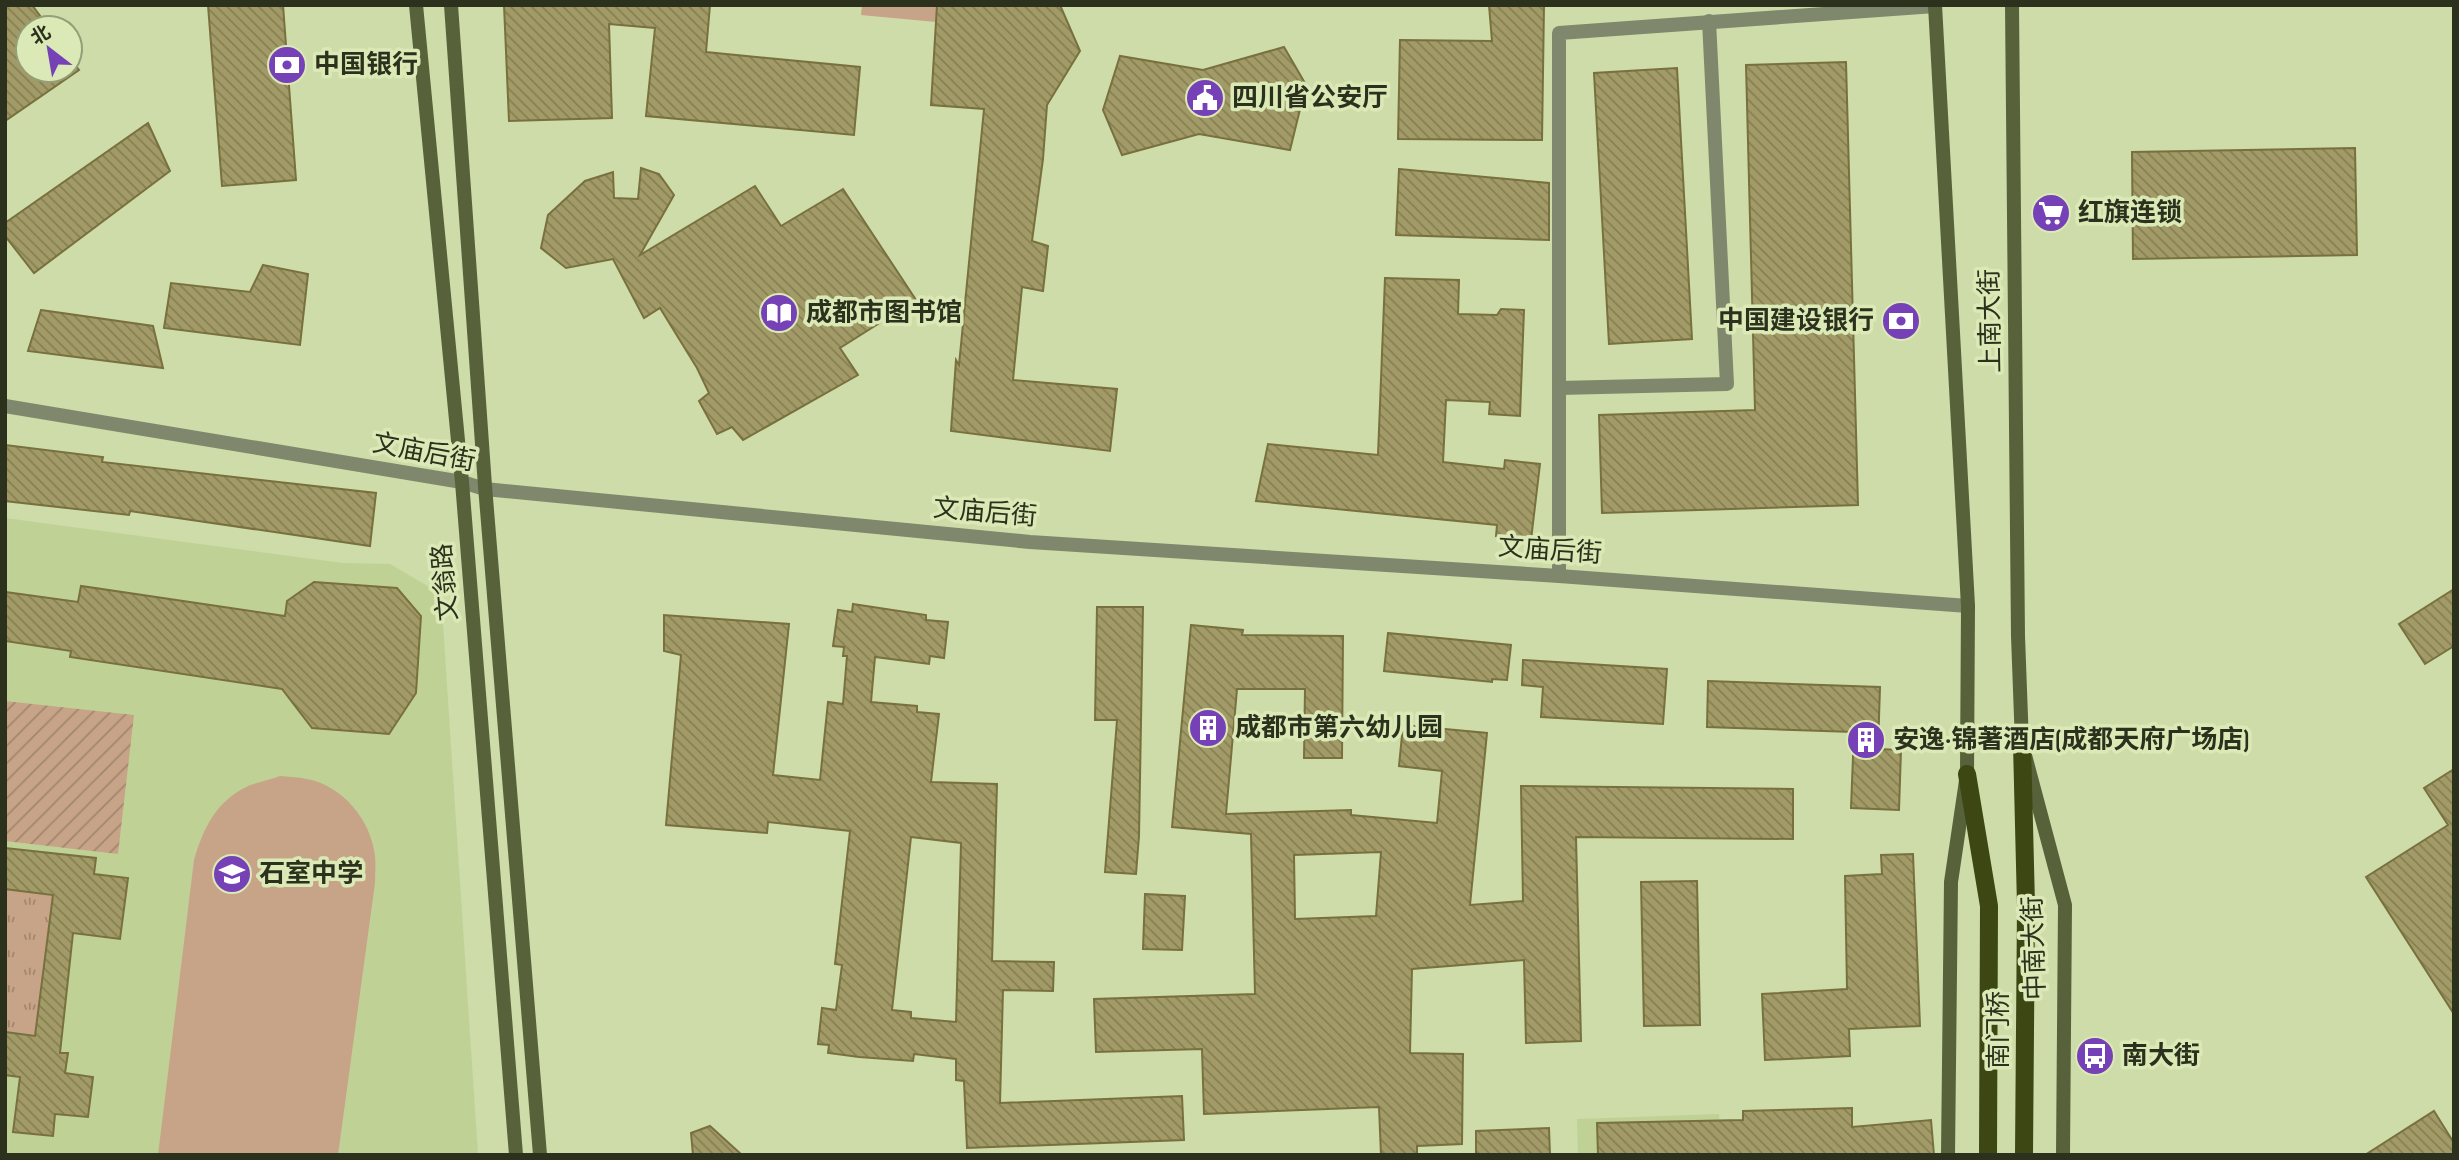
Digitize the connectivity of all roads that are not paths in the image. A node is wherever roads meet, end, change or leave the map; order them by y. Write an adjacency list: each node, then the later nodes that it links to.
1 (416, 5): 8 (main road, 文翁路)
2 (451, 5): 9 (main road, 文翁路)
3 (2012, 5): 12 (main road, 上南大街)
4 (1935, 6): 5 (street); 11 (main road, 上南大街)
5 (1709, 21): 6 (street); 6 (street)
6 (1559, 388): 10 (street)
7 (5, 406): 8 (street, 文庙后街)
8 (462, 482): 9 (street, 文庙后街); 17 (main road, 文翁路)
9 (485, 489): 10 (street, 文庙后街); 18 (main road, 文翁路)
10 (1559, 576): 11 (street, 文庙后街)
11 (1968, 606): 14 (main road, 中南大街)
12 (2018, 636): 13 (main road, 中南大街)
13 (2022, 744): 15 (main road, 中南大街); 22 (main road, 中南大街)
14 (1967, 775): 16 (main road, 中南大街); 19 (main road, 中南大街)
15 (2026, 905): 21 (main road, 南门桥)
16 (1989, 906): 20 (main road, 南门桥)
17 (516, 1155)
18 (540, 1155)
19 (1948, 1155)
20 (1988, 1155)
21 (2024, 1155)
22 (2063, 1155)

